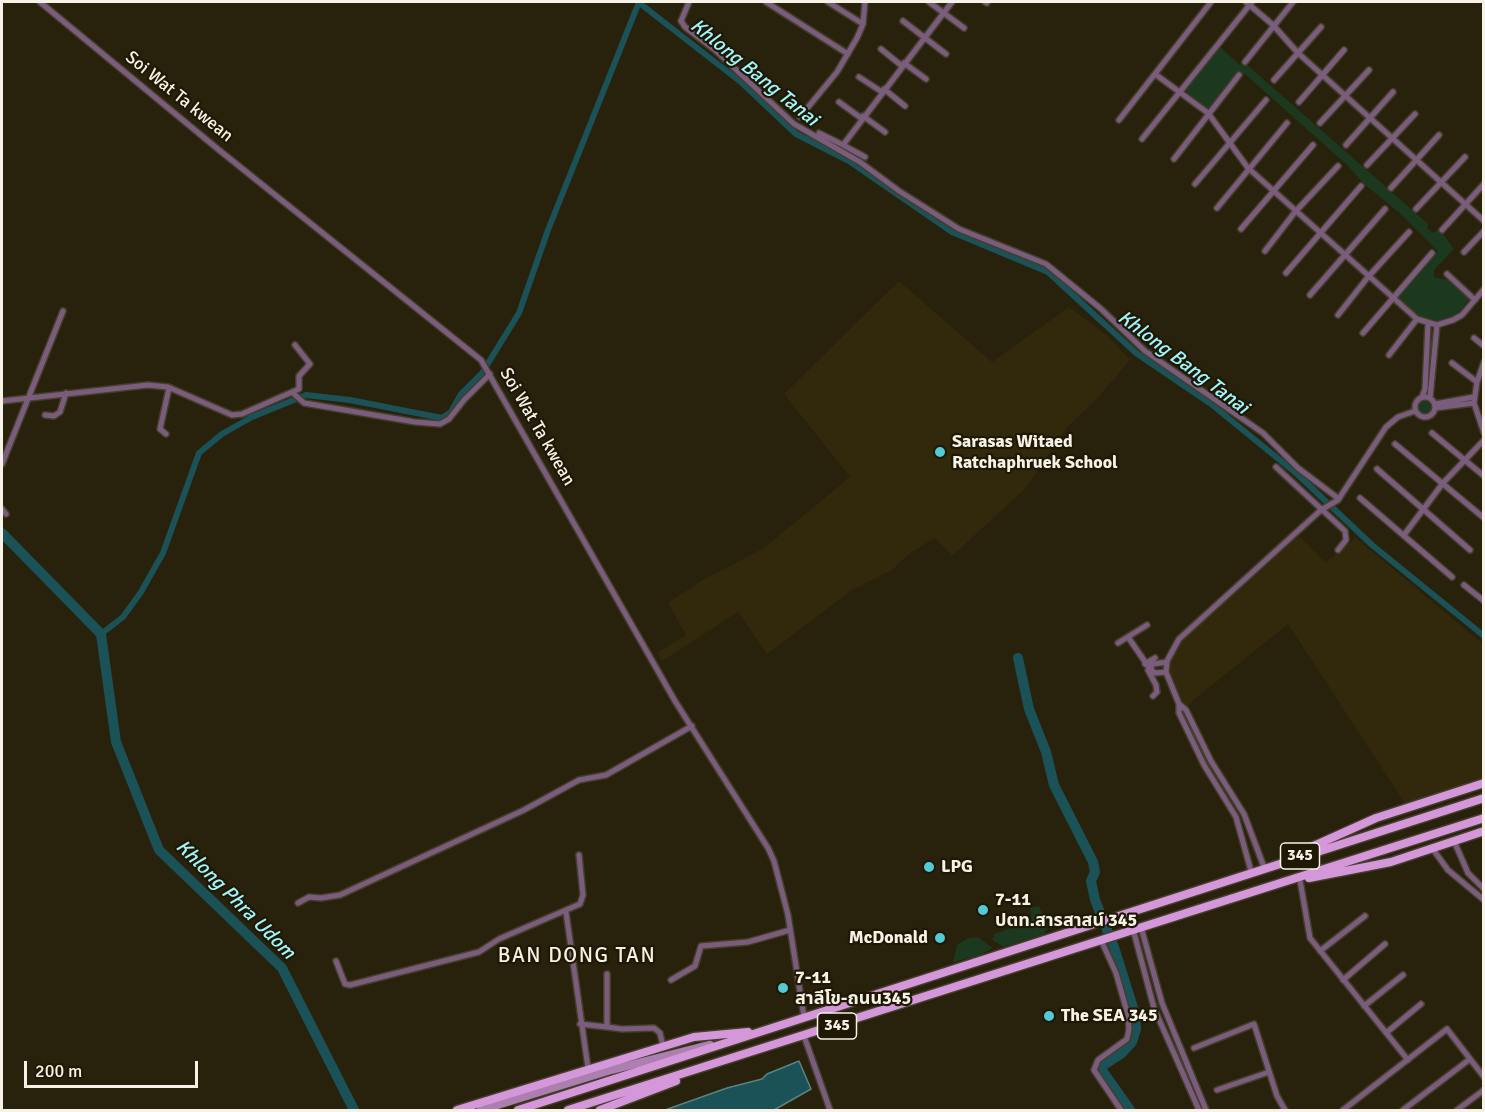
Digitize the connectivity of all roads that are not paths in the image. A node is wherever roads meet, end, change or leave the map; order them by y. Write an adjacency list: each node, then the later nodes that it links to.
1 (40, 2): 11 (street, Soi Wat Ta kwean)
2 (689, 2): 132 (street)
3 (766, 2): 22 (street)
4 (828, 2): 14 (street)
5 (865, 2): 14 (street)
6 (929, 2): 12 (street)
7 (952, 2): 12 (street)
8 (1211, 2): 27 (street)
9 (1249, 2): 15 (street); 34 (street)
10 (1293, 2): 15 (street)
11 (51, 4): 105 (street, Soi Wat Ta kwean)
12 (944, 12): 17 (street); 18 (street)
13 (903, 21): 18 (street)
14 (863, 24): 22 (street)
15 (1273, 25): 21 (street); 24 (street)
16 (1321, 27): 21 (street)
17 (964, 28)
18 (924, 38): 23 (street); 25 (street)
19 (881, 49): 25 (street)
20 (1344, 50): 29 (street)
21 (1298, 53): 29 (street); 32 (street)
22 (848, 54): 43 (street)
23 (946, 54)
24 (1245, 62)
25 (903, 64): 31 (street); 33 (street)
26 (1369, 70): 36 (street)
27 (1155, 74): 34 (street); 46 (street)
28 (1239, 75): 41 (street)
29 (1322, 75): 36 (street); 39 (street)
30 (859, 77): 33 (street)
31 (926, 80)
32 (1274, 80)
33 (883, 91): 40 (street); 44 (street)
34 (1181, 92): 41 (street); 52 (street)
35 (1393, 92): 45 (street)
36 (1346, 96): 45 (street); 48 (street)
37 (1266, 100): 54 (street)
38 (840, 102): 44 (street)
39 (1299, 102)
40 (905, 106)
41 (1208, 113): 54 (street); 60 (street)
42 (1415, 114): 53 (street)
43 (800, 117)
44 (862, 117): 49 (street); 55 (street)
45 (1370, 118): 53 (street); 57 (street)
46 (1119, 120)
47 (1287, 123): 64 (street)
48 (1320, 123)
49 (885, 132)
50 (819, 133): 55 (street)
51 (1439, 135): 61 (street)
52 (1142, 139)
53 (1393, 139): 61 (street); 62 (street)
54 (1228, 142): 64 (street); 66 (street)
55 (843, 145): 58 (street)
56 (1313, 145): 70 (street)
57 (1346, 145)
58 (865, 157)
59 (1465, 157): 65 (street)
60 (1174, 159)
61 (1416, 161): 65 (street); 69 (street)
62 (1367, 165)
63 (1338, 166): 75 (street)
64 (1248, 168): 70 (street); 72 (street)
65 (1441, 183): 71 (street); 74 (street)
66 (1195, 184)
67 (1484, 184): 71 (street)
68 (1361, 186): 81 (street)
69 (1391, 188)
70 (1272, 190): 75 (street); 77 (street)
71 (1465, 204): 76 (street); 78 (street)
72 (1217, 208)
73 (1385, 209): 85 (street)
74 (1416, 209)
75 (1295, 212): 81 (street); 82 (street)
76 (1484, 221)
77 (1241, 229)
78 (1442, 230)
79 (1484, 231): 83 (street)
80 (1409, 232): 88 (street)
81 (1319, 233): 85 (street); 86 (street)
82 (1265, 251)
83 (1464, 252)
84 (1431, 253): 91 (street)
85 (1344, 255): 88 (street); 90 (street)
86 (1286, 273)
87 (1447, 274): 92 (street)
88 (1368, 277): 91 (street); 94 (street)
89 (1484, 289): 92 (street)
90 (1310, 295)
91 (1392, 298): 95 (street); 98 (street)
92 (1475, 300): 97 (street)
93 (63, 310): 112 (street)
94 (1338, 315)
95 (1417, 319): 96 (street); 102 (street)
96 (1428, 324): 97 (street); 106 (street)
97 (1437, 325): 107 (street)
98 (1363, 333)
99 (1474, 338): 101 (street)
100 (295, 345): 111 (street)
101 (1484, 346)
102 (1389, 355)
103 (1484, 362): 108 (street)
104 (1452, 363): 108 (street)
105 (489, 373): 111 (street); 152 (street, Soi Wat Ta kwean)
106 (1426, 375): 107 (street); 113 (street)
107 (1433, 375): 114 (street)
108 (1477, 382): 115 (street)
109 (170, 388): 110 (street); 111 (street); 121 (street)
110 (66, 393): 112 (street); 119 (street)
111 (293, 394)
112 (28, 396): 116 (street); 126 (street)
113 (1422, 397): 114 (street); 118 (street)
114 (1430, 398): 117 (street)
115 (1474, 400): 117 (street); 120 (street)
116 (2, 401)
117 (1435, 406): 118 (street)
118 (1415, 411): 132 (street)
119 (45, 415)
120 (1484, 433)
121 (166, 434)
122 (1432, 434): 125 (street)
123 (1484, 440): 125 (street)
124 (1395, 444): 130 (street)
125 (1463, 459): 129 (street); 130 (street)
126 (2, 464)
127 (1276, 467): 134 (street)
128 (1377, 469): 133 (street)
129 (1484, 476)
130 (1443, 483): 133 (street); 135 (street)
131 (1360, 498): 136 (street)
132 (1337, 501): 134 (street)
133 (1424, 509): 136 (street); 138 (street)
134 (1322, 510): 137 (street); 146 (street)
135 (1484, 518)
136 (1404, 536): 139 (street)
137 (1338, 550)
138 (1470, 550)
139 (1452, 577)
140 (1464, 585): 141 (street)
141 (1484, 601)
142 (1147, 625): 143 (street)
143 (1128, 637): 144 (street); 147 (street)
144 (1119, 643)
145 (1155, 658): 147 (street)
146 (1167, 662): 148 (street); 149 (street)
147 (1144, 664): 148 (street)
148 (1149, 670): 149 (street); 150 (street)
149 (1166, 672): 151 (street)
150 (1153, 696)
151 (1179, 704): 153 (street); 154 (street)
152 (692, 726): 177 (street); 181 (street, Soi Wat Ta kwean)
153 (1211, 761): 154 (street); 158 (street)
154 (1204, 765): 159 (street)
155 (1484, 783): 157 (main road)
156 (1484, 798): 161 (main road, 345)
157 (1395, 812): 161 (main road); 168 (main road)
158 (1244, 814): 159 (street); 169 (street)
159 (1236, 817): 170 (street)
160 (1484, 818): 164 (main road, 345)
161 (1399, 825): 168 (main road, 345)
162 (1484, 831): 163 (main road)
163 (1454, 840): 165 (main road); 171 (street)
164 (1394, 847): 167 (main road); 174 (main road, 345)
165 (1432, 848): 167 (main road); 172 (street)
166 (579, 855): 178 (street)
167 (1397, 860): 173 (main road)
168 (1273, 864): 169 (main road, 345)
169 (1264, 867): 170 (main road, 345)
170 (1251, 871): 192 (main road, 345)
171 (1468, 873): 172 (street); 175 (street)
172 (1460, 879): 176 (street)
173 (1300, 880): 174 (main road); 184 (street)
174 (1268, 886): 180 (main road, 345)
175 (1484, 889)
176 (1484, 900)
177 (298, 903)
178 (567, 912): 185 (street); 193 (street)
179 (1365, 916): 184 (street)
180 (1137, 928): 182 (main road, 345); 217 (street); 218 (street)
181 (790, 930): 188 (street); 192 (street, Soi Wat Ta kwean)
182 (1104, 940): 197 (main road, 345); 216 (street)
183 (1385, 944): 189 (street)
184 (1320, 951): 189 (street)
185 (336, 961)
186 (607, 975): 194 (street)
187 (1403, 975): 191 (street)
188 (671, 980)
189 (1343, 980): 191 (street)
190 (1421, 1004): 196 (street)
191 (1364, 1006): 196 (street)
192 (804, 1017): 195 (main road, 345)
193 (580, 1024): 194 (street); 204 (street)
194 (607, 1027): 199 (street)
195 (757, 1032): 198 (main road, 345); 199 (main road)
196 (1386, 1033): 202 (street)
197 (804, 1036): 203 (main road, 345); 215 (street)
198 (725, 1043): 211 (main road, 345); 212 (main road, 345)
199 (663, 1046): 204 (main road)
200 (1194, 1048): 205 (street)
201 (1470, 1059): 202 (street); 206 (street); 220 (street)
202 (1408, 1060): 209 (street)
203 (720, 1062): 213 (main road, 345); 214 (main road)
204 (588, 1068): 210 (main road)
205 (1269, 1072): 207 (street); 219 (street)
206 (1484, 1077)
207 (1217, 1090)
208 (1484, 1090): 221 (street)
209 (1346, 1109)
210 (457, 1110)
211 (481, 1110)
212 (518, 1110)
213 (568, 1110)
214 (600, 1110)
215 (828, 1110)
216 (1121, 1110)
217 (1199, 1110)
218 (1206, 1110)
219 (1282, 1110)
220 (1403, 1110)
221 (1457, 1110)

